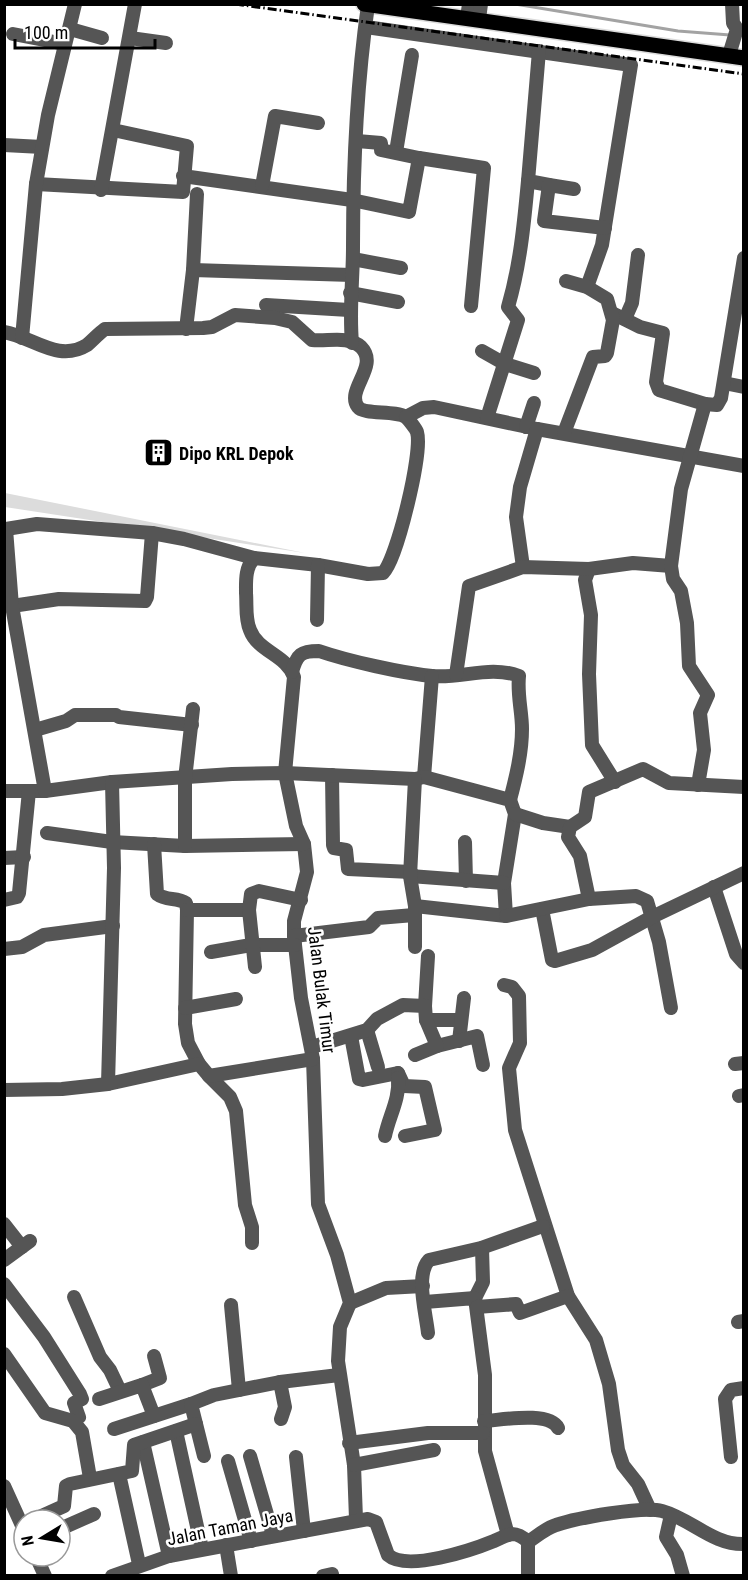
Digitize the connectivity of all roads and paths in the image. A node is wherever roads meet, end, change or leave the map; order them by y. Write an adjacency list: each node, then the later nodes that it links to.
1 (75, 4): 7 (street)
2 (135, 4): 10 (street)
3 (732, 4): 14 (street)
4 (366, 5): 5 (main road); 6 (street)
5 (474, 11): 14 (main road)
6 (366, 27): 13 (street); 18 (street)
7 (70, 29): 9 (street); 12 (street)
8 (13, 34): 12 (street)
9 (102, 38)
10 (130, 38): 11 (street); 17 (street)
11 (166, 43)
12 (65, 44): 20 (street)
13 (538, 51): 24 (street); 32 (street)
14 (735, 53)
15 (412, 55): 21 (street)
16 (318, 123): 27 (street)
17 (113, 130): 23 (street); 29 (street)
18 (357, 141): 21 (street); 31 (street)
19 (4, 144): 20 (street)
20 (42, 147): 25 (street)
21 (396, 152): 22 (street)
22 (419, 158): 31 (street); 44 (street)
23 (183, 176): 27 (street); 29 (street)
24 (528, 181): 26 (street); 53 (street)
25 (36, 184): 29 (street); 50 (street)
26 (549, 185): 28 (street); 32 (street)
27 (262, 186): 31 (street)
28 (574, 189)
29 (101, 190)
30 (197, 194): 37 (street)
31 (352, 200): 35 (street)
32 (605, 228): 40 (street)
33 (638, 255): 46 (street)
34 (744, 258): 47 (street)
35 (353, 259): 36 (street); 38 (street)
36 (401, 268)
37 (194, 270): 38 (street); 48 (street)
38 (352, 274): 41 (street)
39 (566, 281): 40 (street)
40 (587, 287): 46 (street)
41 (350, 293): 42 (street); 45 (street)
42 (398, 302)
43 (266, 305): 45 (street)
44 (471, 306)
45 (349, 310): 51 (street)
46 (619, 316): 58 (street); 62 (street)
47 (738, 323): 55 (street)
48 (186, 328): 50 (street); 51 (street)
49 (4, 332): 50 (street)
50 (22, 338)
51 (352, 343): 59 (street)
52 (482, 351): 53 (street)
53 (505, 364): 54 (street); 60 (street)
54 (534, 373)
55 (724, 383): 56 (street); 58 (street)
56 (744, 387)
57 (534, 403): 61 (street)
58 (705, 404): 63 (street)
59 (406, 417): 60 (street); 68 (street)
60 (487, 418): 61 (street)
61 (531, 428): 62 (street); 70 (street)
62 (564, 433): 63 (street)
63 (691, 457): 64 (street); 69 (street)
64 (744, 466)
65 (5, 529): 66 (street); 72 (street)
66 (152, 534): 67 (street); 72 (street)
67 (254, 558): 68 (street); 75 (street)
68 (318, 565): 73 (street)
69 (671, 566): 71 (street); 87 (street)
70 (523, 567): 71 (street); 76 (street)
71 (589, 569): 86 (street)
72 (12, 606): 74 (street)
73 (317, 620)
74 (9, 622): 80 (street)
75 (292, 672): 77 (street); 81 (street, Jalan Bulak Timur)
76 (456, 675): 77 (street); 92 (street)
77 (432, 676): 83 (street)
78 (193, 709): 79 (street)
79 (192, 725): 80 (street); 84 (street)
80 (35, 730): 91 (street)
81 (285, 773): 82 (street); 84 (street); 99 (street, Jalan Bulak Timur)
82 (332, 775): 83 (street); 104 (street)
83 (420, 778): 92 (street); 104 (street)
84 (185, 779): 85 (street); 100 (street)
85 (112, 782): 91 (street); 96 (street)
86 (615, 782): 87 (street); 94 (street)
87 (698, 785): 88 (street)
88 (744, 787)
89 (4, 791): 90 (street)
90 (29, 791): 91 (street); 101 (street)
91 (45, 791)
92 (510, 800): 93 (street)
93 (515, 814): 94 (street); 106 (street)
94 (570, 827): 108 (street)
95 (47, 833): 96 (street)
96 (112, 842): 98 (street); 117 (street)
97 (465, 842): 105 (street)
98 (153, 844): 100 (street); 112 (street)
99 (304, 844): 100 (street); 110 (street, Jalan Bulak Timur)
100 (185, 846)
101 (24, 857): 102 (street); 109 (street)
102 (4, 858)
103 (744, 873): 107 (street)
104 (410, 874): 105 (street); 114 (street)
105 (466, 881): 106 (street)
106 (504, 883): 115 (street)
107 (714, 887): 116 (street); 124 (street)
108 (589, 899): 111 (street); 116 (street)
109 (4, 900)
110 (301, 900): 113 (street); 118 (street, Jalan Bulak Timur)
111 (542, 909): 115 (street); 116 (street)
112 (188, 910): 113 (street); 129 (street)
113 (249, 910): 119 (street)
114 (414, 910): 115 (street); 118 (street); 120 (street)
115 (506, 916)
116 (652, 917): 130 (street)
117 (113, 926): 121 (street); 144 (street)
118 (295, 940): 119 (street); 137 (street, Jalan Bulak Timur)
119 (251, 945): 122 (street); 125 (street)
120 (415, 947)
121 (4, 949)
122 (211, 951)
123 (428, 956): 131 (street)
124 (744, 963)
125 (255, 967)
126 (504, 985): 151 (street)
127 (464, 998): 132 (street)
128 (236, 999): 129 (street)
129 (185, 1008): 139 (street)
130 (671, 1008)
131 (426, 1013): 132 (street); 133 (street); 136 (street)
132 (461, 1020): 135 (street)
133 (367, 1030): 134 (street); 141 (street)
134 (351, 1036): 137 (street); 142 (street)
135 (459, 1041): 136 (street); 140 (street)
136 (437, 1046): 138 (street)
137 (313, 1053): 143 (street); 160 (street, Jalan Bulak Timur)
138 (415, 1055)
139 (199, 1064): 143 (street); 144 (street)
140 (483, 1065)
141 (378, 1067)
142 (398, 1073): 146 (street); 147 (street)
143 (209, 1076): 149 (street)
144 (108, 1084): 145 (street)
145 (4, 1090)
146 (386, 1136)
147 (405, 1136)
148 (260, 1203): 149 (street)
149 (245, 1205): 152 (street)
150 (4, 1224): 154 (street)
151 (543, 1226): 153 (street); 157 (street)
152 (252, 1243)
153 (482, 1248): 156 (street); 161 (street)
154 (4, 1260)
155 (4, 1284): 176 (street)
156 (423, 1286): 159 (street); 160 (street)
157 (568, 1296): 161 (street); 196 (street)
158 (74, 1297): 171 (street)
159 (425, 1302): 161 (street); 163 (street)
160 (350, 1303): 166 (street)
161 (476, 1303): 178 (street)
162 (231, 1305): 170 (street)
163 (428, 1333)
164 (4, 1354): 176 (street)
165 (154, 1356): 168 (street)
166 (339, 1375): 167 (street); 183 (street)
167 (280, 1382): 170 (street); 175 (street)
168 (142, 1385): 171 (street); 174 (street)
169 (744, 1388): 188 (street)
170 (239, 1390): 173 (street)
171 (120, 1392): 172 (street)
172 (99, 1399)
173 (191, 1404): 174 (street); 177 (street)
174 (154, 1416): 180 (street)
175 (281, 1419)
176 (73, 1421): 192 (street)
177 (196, 1424): 181 (street); 185 (street)
178 (484, 1427): 179 (street); 183 (street); 202 (street)
179 (558, 1428)
180 (114, 1429)
181 (176, 1431): 182 (street); 207 (street)
182 (143, 1442): 191 (street); 208 (street)
183 (349, 1443): 190 (street)
184 (434, 1450): 190 (street)
185 (204, 1456)
186 (250, 1456): 201 (street)
187 (296, 1457): 200 (street)
188 (731, 1457)
189 (228, 1461): 203 (street)
190 (354, 1465): 198 (street)
191 (119, 1473): 192 (street); 209 (street)
192 (90, 1478): 195 (street)
193 (4, 1486): 194 (street)
194 (16, 1508)
195 (60, 1508)
196 (659, 1512): 204 (street); 205 (street); 213 (street)
197 (94, 1514): 199 (street)
198 (356, 1519): 200 (street, Jalan Taman Jaya); 202 (street)
199 (72, 1524)
200 (304, 1531): 201 (street, Jalan Taman Jaya)
201 (273, 1535): 203 (street, Jalan Taman Jaya)
202 (508, 1535): 204 (street)
203 (251, 1541): 206 (street, Jalan Taman Jaya)
204 (528, 1542): 212 (street)
205 (744, 1544)
206 (226, 1545): 207 (street, Jalan Taman Jaya); 211 (street)
207 (202, 1549): 208 (street, Jalan Taman Jaya)
208 (169, 1556): 209 (street, Jalan Taman Jaya)
209 (139, 1564): 210 (street, Jalan Taman Jaya)
210 (112, 1575)
211 (231, 1575)
212 (528, 1575)
213 (683, 1575)

